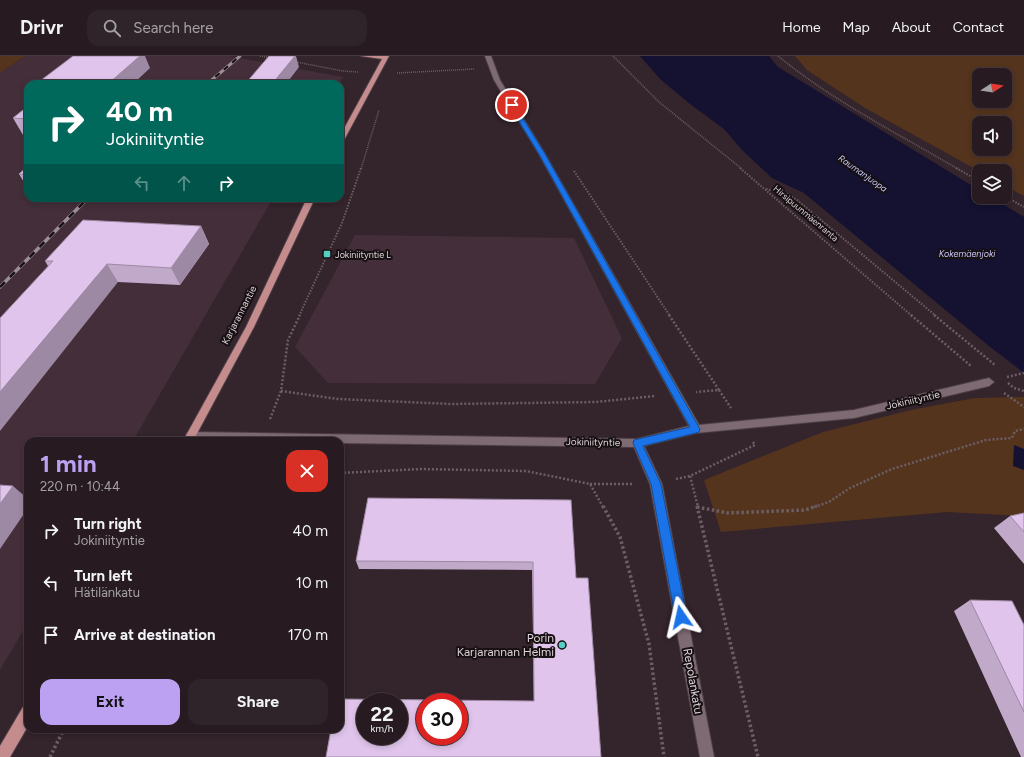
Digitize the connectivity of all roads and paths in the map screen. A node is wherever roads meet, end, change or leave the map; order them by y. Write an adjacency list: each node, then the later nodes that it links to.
1 (260, 56): 7 (path)
2 (364, 56): 6 (main road)
3 (488, 56): 10 (street)
4 (613, 56): 16 (path, Hirsipuunmäenranta)
5 (778, 56): 15 (path)
6 (386, 57): 11 (main road)
7 (275, 59)
8 (290, 61): 11 (path)
9 (400, 67): 10 (path)
10 (492, 67): 26 (street)
11 (378, 73): 13 (main road)
12 (380, 106): 24 (path)
13 (344, 135)
14 (572, 167): 23 (path)
15 (972, 177)
16 (766, 189): 20 (path); 22 (path, Hirsipuunmäenranta)
17 (1012, 200): 19 (path)
18 (309, 202): 32 (main road, Karjarannantie)
19 (1024, 207)
20 (997, 371)
21 (1002, 379): 25 (path)
22 (989, 382): 27 (path, Hirsipuunmäenranta); 28 (street, Jokiniityntie)
23 (719, 390): 26 (path); 28 (path)
24 (281, 391): 26 (path); 31 (path)
25 (1024, 391)
26 (677, 394): 29 (street)
27 (1024, 407)
28 (742, 425): 29 (street, Jokiniityntie); 38 (path)
29 (696, 429): 36 (street, Jokiniityntie)
30 (1024, 429): 41 (path)
31 (264, 436): 33 (street, Jokiniityntie); 34 (street, Jokiniityntie)
32 (190, 437)
33 (226, 437)
34 (317, 437)
35 (344, 437): 36 (street, Jokiniityntie)
36 (638, 443): 40 (street, Repolankatu)
37 (344, 473): 39 (path)
38 (690, 476): 40 (path); 41 (path)
39 (590, 484): 40 (path); 46 (path)
40 (656, 484): 47 (street, Repolankatu)
41 (697, 508): 48 (path)
42 (24, 719): 44 (main road)
43 (62, 733): 45 (path)
44 (2, 757)
45 (50, 757)
46 (664, 757)
47 (707, 757)
48 (758, 757)

